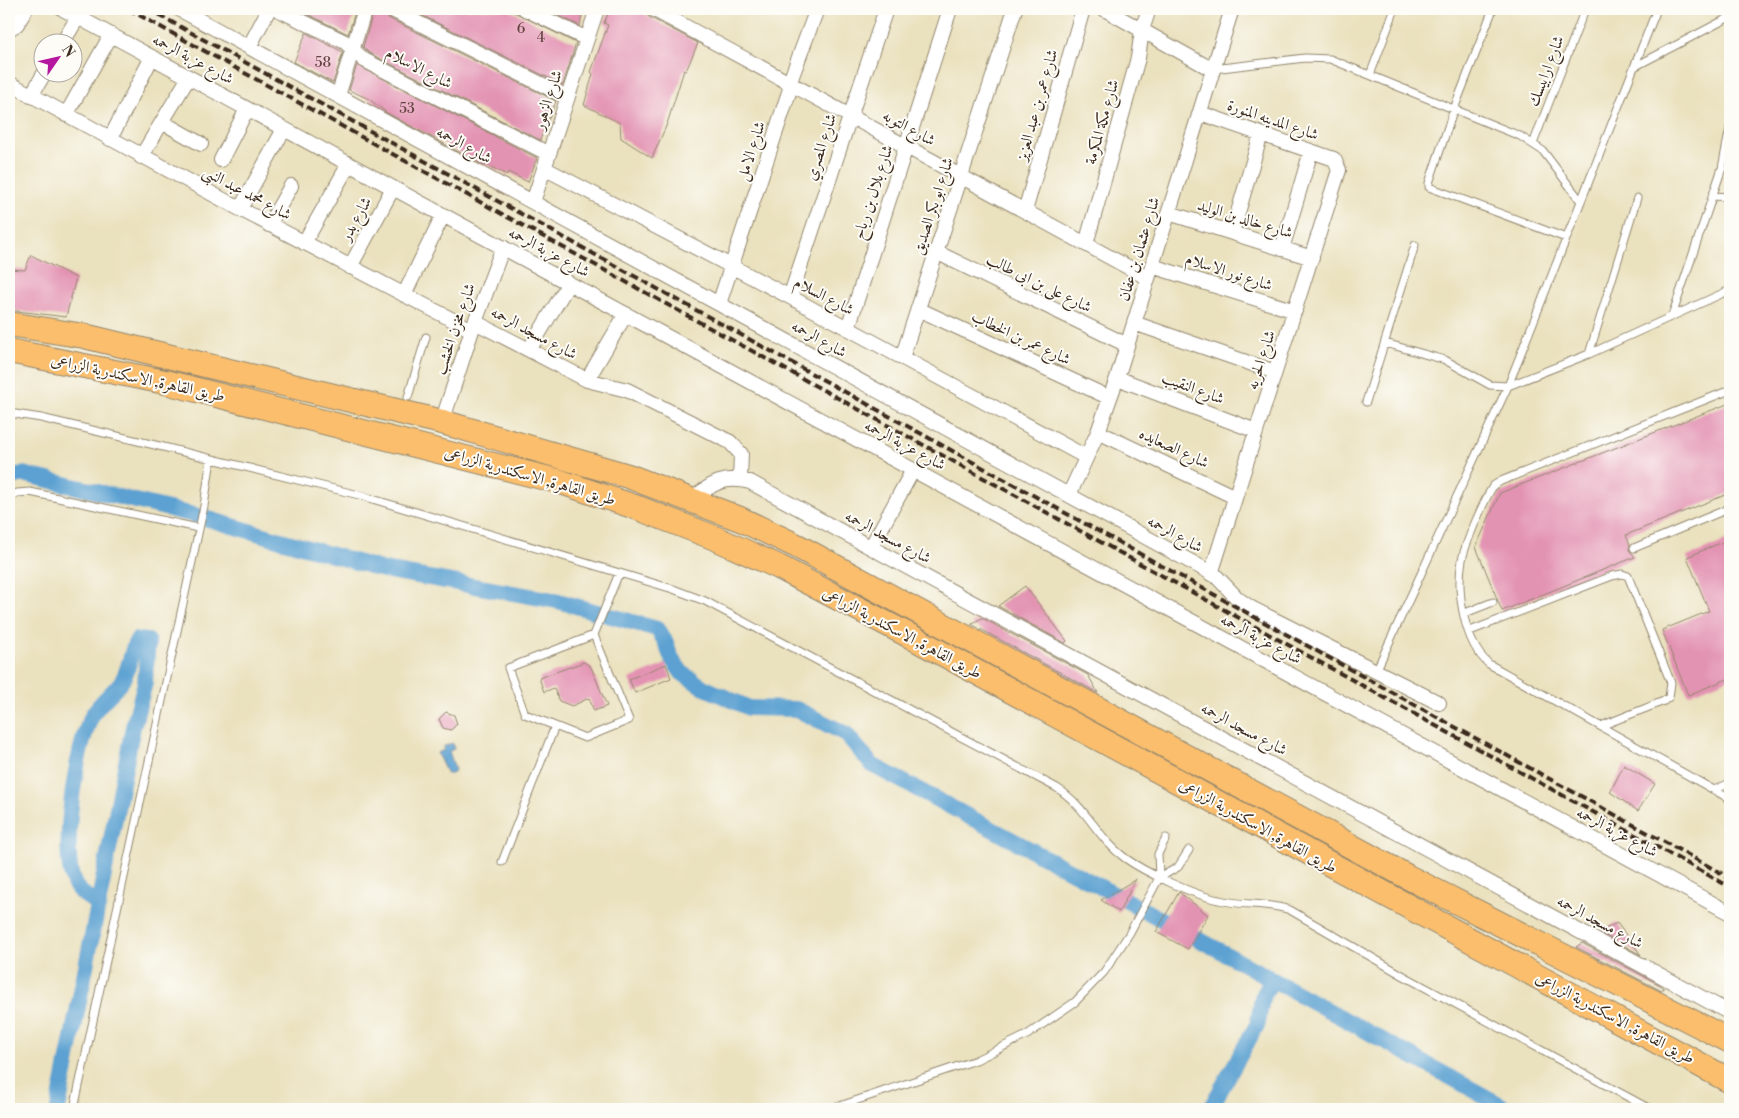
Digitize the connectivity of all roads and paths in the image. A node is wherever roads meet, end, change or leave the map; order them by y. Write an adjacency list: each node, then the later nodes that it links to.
1 (26, 9): 25 (street)
2 (63, 9): 23 (street, شارع عزبة الرحمه)
3 (179, 9): 30 (street, شارع الرحمه)
4 (269, 9): 30 (street)
5 (277, 9): 31 (street, شارع الاسلام)
6 (365, 9): 31 (street)
7 (390, 9): 42 (street)
8 (525, 9): 29 (street)
9 (597, 9): 29 (street, شارع الزهور)
10 (653, 9): 39 (street, شارع التوبه)
11 (816, 9): 39 (street, شارع الامل)
12 (886, 9): 47 (street, شارع المصري)
13 (950, 9): 55 (street, شارع بلال بن رباح)
14 (1015, 9): 63 (street, شارع ابو بكر الصديق)
15 (1083, 9): 72 (street, شارع عمر بن عبد العزيز)
16 (1104, 9): 26 (street)
17 (1149, 9): 26 (street, شارع مكة المكرمة)
18 (1232, 9): 34 (street, شارع عثمان بن عفان)
19 (1395, 9): 35 (lane)
20 (1493, 9): 44 (lane)
21 (1585, 9): 54 (lane, شارع ارابيسك)
22 (1658, 9): 33 (lane)
23 (78, 17): 27 (street); 28 (street, شارع عزبة الرحمه)
24 (1730, 17): 33 (lane)
25 (9, 29)
26 (1142, 30): 34 (street); 79 (street, شارع مكة المكرمة)
27 (69, 32)
28 (111, 35): 32 (street, شارع عزبة الرحمه); 46 (street)
29 (587, 39): 42 (street, شارع الزهور)
30 (249, 47): 41 (street, شارع الرحمه)
31 (352, 49): 41 (street); 57 (street, شارع الاسلام)
32 (152, 57): 36 (street, شارع عزبة الرحمه); 52 (street)
33 (1636, 66): 69 (lane)
34 (1213, 70): 35 (lane); 45 (street, شارع عثمان بن عفان)
35 (1370, 75): 44 (lane)
36 (189, 77): 43 (street, شارع عزبة الرحمه); 48 (street)
37 (39, 82): 40 (street)
38 (9, 83): 40 (street, شارع محمد عبد النبى)
39 (790, 83): 47 (street, شارع التوبه); 85 (street, شارع الامل)
40 (31, 96): 46 (street, شارع محمد عبد النبى)
41 (338, 96): 70 (street, شارع الرحمه)
42 (567, 97): 57 (street, شارع الزهور)
43 (247, 109): 50 (street, شارع عزبة الرحمه); 60 (street)
44 (1454, 109): 54 (lane); 77 (lane)
45 (1200, 113): 51 (street, شارع المدينه المنورة); 73 (street, شارع عثمان بن عفان)
46 (66, 115): 52 (street, شارع محمد عبد النبى)
47 (850, 116): 55 (street, شارع التوبه); 91 (street, شارع المصري)
48 (162, 122): 53 (street); 58 (street)
49 (1730, 128): 66 (lane)
50 (284, 129): 61 (street, شارع عزبة الرحمه); 71 (street)
51 (1261, 134): 56 (street, شارع المدينه المنورة); 76 (street)
52 (110, 139): 58 (street, شارع محمد عبد النبى)
53 (201, 144)
54 (1533, 144): 69 (lane)
55 (906, 146): 63 (street, شارع التوبه); 100 (street, شارع بلال بن رباح)
56 (1311, 151): 59 (street, شارع المدينه المنورة); 82 (street)
57 (549, 154): 62 (street, شارع الزهور)
58 (141, 156): 71 (street, شارع محمد عبد النبى)
59 (1334, 159): 84 (street, شارع الحريه)
60 (221, 160)
61 (349, 164): 65 (street, شارع عزبة الرحمه); 78 (street)
62 (544, 168): 70 (street, شارع الزهور); 85 (street, شارع السلام)
63 (961, 176): 72 (street, شارع التوبه); 83 (street, شارع ابو بكر الصديق)
64 (291, 186): 75 (street)
65 (393, 188): 74 (street, شارع عزبة الرحمه); 86 (street, شارع بدر)
66 (1712, 196): 67 (lane); 96 (lane)
67 (1730, 197)
68 (1637, 198): 106 (lane)
69 (1580, 200): 77 (lane)
70 (533, 202): 92 (street, شارع الرحمه)
71 (240, 209): 75 (street, شارع محمد عبد النبى)
72 (1025, 211): 79 (street, شارع التوبه)
73 (1169, 213): 76 (street, شارع خالد بن الوليد); 87 (street, شارع عثمان بن عفان)
74 (443, 215): 81 (street, شارع عزبة الرحمه); 90 (street)
75 (270, 225): 78 (street, شارع محمد عبد النبى)
76 (1232, 232): 82 (street, شارع خالد بن الوليد)
77 (1566, 238): 111 (lane)
78 (304, 243): 86 (street, شارع محمد عبد النبى)
79 (1086, 244): 87 (street, شارع التوبه)
80 (1415, 245): 102 (lane)
81 (503, 247): 88 (street, شارع عزبة الرحمه); 99 (street, شارع مخزن الخشب)
82 (1282, 249): 84 (street, شارع خالد بن الوليد)
83 (936, 252): 93 (street, شارع ابو بكر الصديق); 103 (street, شارع على بن ابى طالب)
84 (1312, 258): 94 (street, شارع الحريه)
85 (732, 266): 91 (street, شارع السلام); 92 (street, شارع الامل)
86 (350, 267): 90 (street, شارع محمد عبد النبى)
87 (1150, 272): 94 (street, شارع نور الاسلام); 97 (street, شارع عثمان بن عفان)
88 (569, 283): 95 (street, شارع عزبة الرحمه); 104 (street)
89 (1730, 290): 96 (lane)
90 (404, 295): 99 (street, شارع محمد عبد النبى)
91 (790, 297): 100 (street, شارع السلام)
92 (719, 304): 124 (street, شارع الرحمه)
93 (918, 309): 107 (street, شارع ابو بكر الصديق); 114 (street, شارع عمر بن الخطاب)
94 (1295, 311): 108 (street, شارع الحريه)
95 (626, 314): 110 (street); 122 (street, شارع عزبة الرحمه)
96 (1672, 316): 106 (lane)
97 (1134, 323): 103 (street, شارع عثمان بن عفان); 108 (street)
98 (9, 324): 117 (highway, طريق القاهرة, الاسكندرية الزراعى)
99 (473, 326): 104 (street, شارع مسجد الرحمه); 117 (street, شارع مخزن الخشب)
100 (848, 328): 107 (street, شارع السلام)
101 (426, 337): 113 (lane)
102 (1385, 343): 111 (lane); 115 (lane)
103 (1128, 345): 109 (street, شارع عثمان بن عفان)
104 (529, 350): 110 (street, شارع مسجد الرحمه)
105 (9, 351): 152 (highway, طريق القاهرة, الاسكندرية الزراعى)
106 (1589, 354): 111 (lane)
107 (902, 358): 121 (street, شارع السلام)
108 (1275, 372): 118 (street, شارع الحريه)
109 (1117, 378): 114 (street, شارع عثمان بن عفان); 118 (street, شارع النقيب)
110 (587, 380): 123 (street, شارع مسجد الرحمه)
111 (1508, 386): 138 (lane)
112 (1730, 390): 135 (lane)
113 (408, 396)
114 (1110, 398): 119 (street, شارع عثمان بن عفان)
115 (1366, 402)
116 (9, 413): 120 (lane)
117 (442, 422): 127 (highway, طريق القاهرة, الاسكندرية الزراعى)
118 (1256, 431): 125 (street, شارع الحريه)
119 (1098, 432): 121 (street, شارع عثمان بن عفان); 125 (street, شارع الصعايده)
120 (211, 458): 129 (lane); 132 (lane)
121 (1086, 458): 124 (street, شارع عثمان بن عفان)
122 (913, 470): 130 (street); 149 (street, شارع عزبة الرحمه)
123 (740, 479): 127 (street); 130 (street, شارع مسجد الرحمه)
124 (1069, 496): 133 (street, شارع الرحمه)
125 (1235, 497): 133 (street, شارع الحريه)
126 (9, 499): 129 (lane)
127 (692, 500): 151 (highway, طريق القاهرة, الاسكندرية الزراعى)
128 (1730, 508): 131 (lane)
129 (198, 528): 153 (lane)
130 (871, 547): 150 (street, شارع مسجد الرحمه)
131 (1634, 548)
132 (619, 573): 137 (lane); 148 (lane)
133 (1211, 574): 138 (street, شارع الرحمه)
134 (1493, 602): 135 (lane)
135 (1465, 613): 136 (lane)
136 (1470, 631): 141 (lane); 141 (lane)
137 (594, 635): 140 (lane); 140 (lane)
138 (1376, 671): 139 (street, شارع الرحمه)
139 (1439, 704)
140 (555, 726): 147 (lane)
141 (1601, 726): 143 (lane)
142 (1730, 783): 143 (lane)
143 (1714, 790): 144 (lane)
144 (1730, 799)
145 (1166, 838): 148 (lane)
146 (1189, 850): 148 (lane)
147 (502, 862)
148 (1159, 878): 154 (lane); 155 (lane)
149 (1730, 913)
150 (1730, 1013)
151 (1730, 1041)
152 (1730, 1081)
153 (74, 1109)
154 (831, 1109)
155 (1650, 1109)

